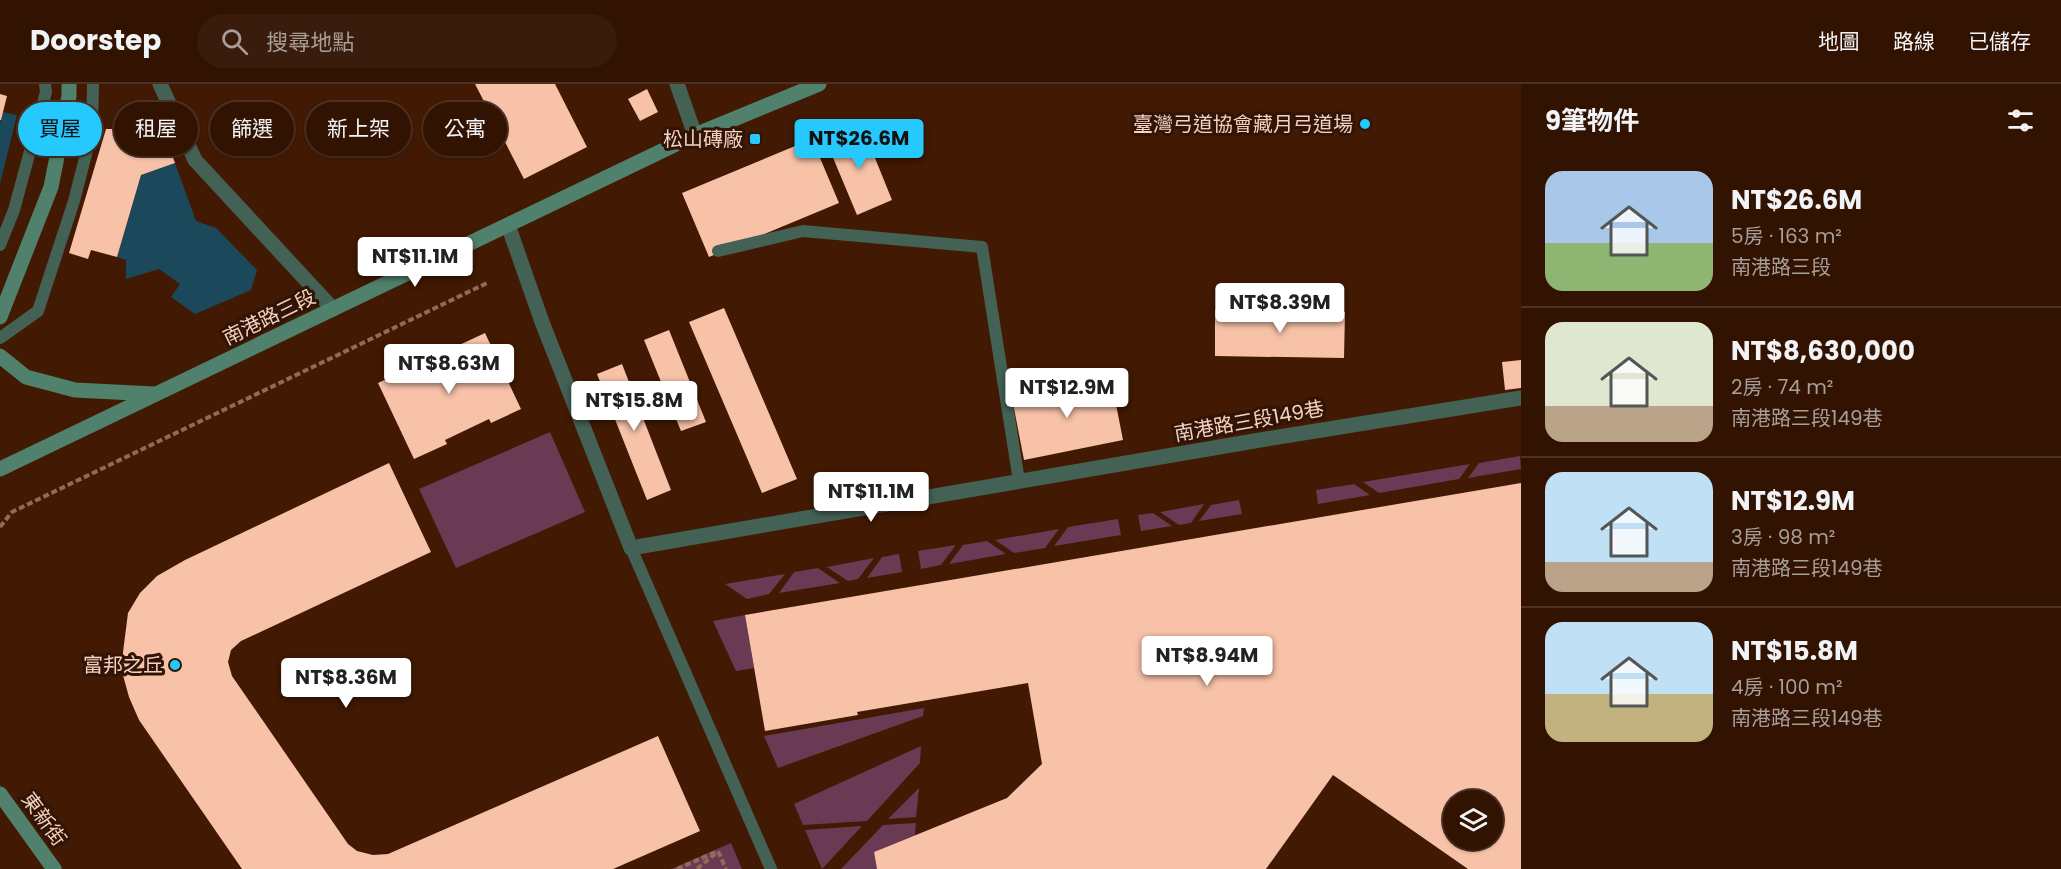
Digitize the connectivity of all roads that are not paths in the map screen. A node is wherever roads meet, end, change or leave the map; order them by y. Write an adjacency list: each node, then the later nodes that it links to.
1 (45, 84): 9 (lane)
2 (69, 84): 12 (main road)
3 (93, 84): 13 (lane)
4 (160, 84): 11 (street)
5 (677, 84): 7 (street)
6 (819, 84): 7 (main road, 南港路三段)
7 (695, 135): 8 (main road, 南港路三段)
8 (508, 225): 11 (main road, 南港路三段); 19 (street)
9 (0, 245)
10 (718, 251): 18 (lane)
11 (333, 309): 15 (main road, 南港路三段)
12 (1, 316)
13 (0, 338)
14 (0, 356): 15 (main road)
15 (157, 394): 17 (main road, 南港路三段)
16 (1521, 398): 18 (street, 南港路三段149巷)
17 (0, 469)
18 (1019, 481): 19 (street, 南港路三段149巷)
19 (631, 548): 22 (lane)
20 (0, 794): 21 (main road, 東新街)
21 (54, 869)
22 (771, 869)

